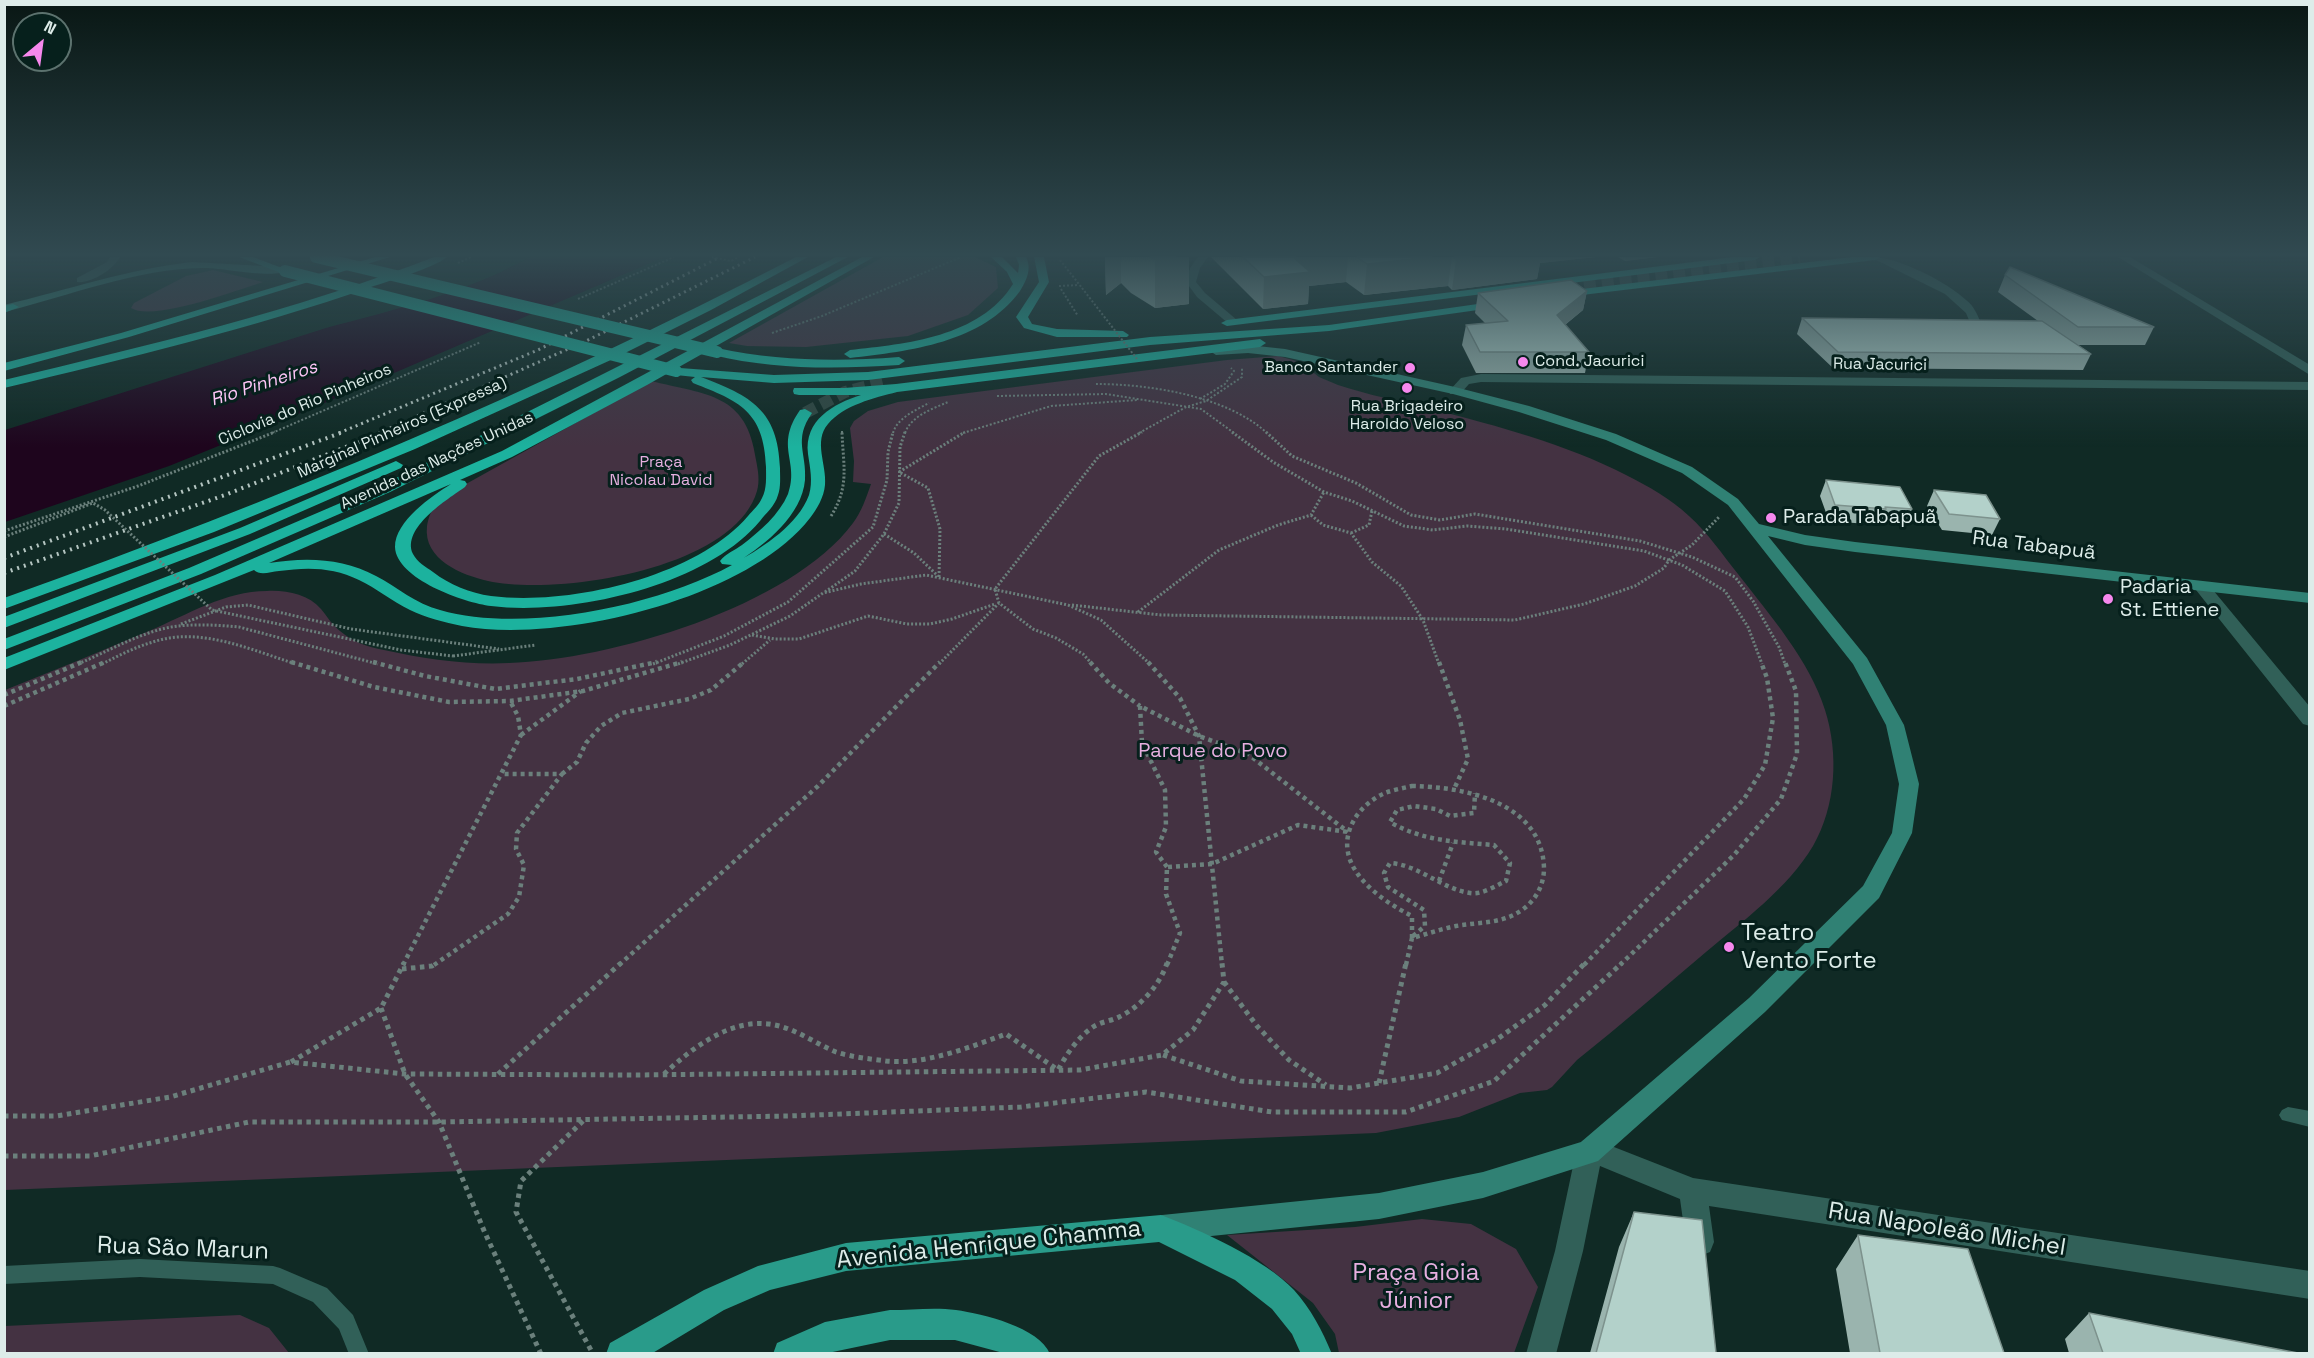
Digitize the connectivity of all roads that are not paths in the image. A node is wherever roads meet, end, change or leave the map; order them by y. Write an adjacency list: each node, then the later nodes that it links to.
1 (175, 320): 18 (highway)
2 (253, 320): 25 (highway)
3 (477, 320): 24 (highway, bridge)
4 (584, 320): 19 (highway, bridge)
5 (678, 320): 28 (highway, Marginal Pinheiros (Expressa))
6 (727, 320): 33 (highway, Avenida das Nações Unidas)
7 (748, 320): 31 (highway, Avenida das Nações Unidas)
8 (982, 320): 19 (highway)
9 (1023, 320): 16 (highway)
10 (1250, 320): 14 (highway)
11 (1281, 320): 21 (highway)
12 (1383, 320): 15 (highway)
13 (2227, 320): 23 (street)
14 (1233, 322): 16 (highway)
15 (1329, 328): 17 (highway); 24 (highway); 26 (highway)
16 (1123, 335): 21 (highway)
17 (1197, 351): 26 (highway); 29 (street)
18 (38, 359): 20 (highway); 22 (highway)
19 (748, 359): 21 (highway)
20 (4, 360)
21 (903, 361)
22 (4, 367)
23 (2310, 371)
24 (678, 372): 26 (highway); 31 (highway)
25 (4, 384)
26 (892, 385): 38 (highway)
27 (2310, 386): 29 (street, Rua Jacurici)
28 (531, 391): 37 (highway, Marginal Pinheiros (Expressa)); 39 (highway)
29 (1455, 391): 32 (street)
30 (805, 413): 38 (highway)
31 (507, 454): 34 (highway, Avenida das Nações Unidas)
32 (1755, 528): 35 (street, Rua Tabapuã); 46 (street)
33 (226, 558): 40 (highway, Avenida das Nações Unidas); 41 (highway, Avenida das Nações Unidas)
34 (221, 578): 38 (highway); 42 (highway, Avenida das Nações Unidas)
35 (2202, 587): 36 (street, Rua Tabapuã); 43 (street)
36 (2310, 598)
37 (4, 604)
38 (608, 613)
39 (4, 623)
40 (4, 632)
41 (4, 645)
42 (4, 665)
43 (2310, 720)
44 (2288, 1115): 45 (lane)
45 (2310, 1119)
46 (1590, 1151): 47 (street, Rua Napoleão Michel); 48 (street); 57 (street)
47 (1693, 1191): 49 (street); 51 (street, Rua Napoleão Michel)
48 (1161, 1228): 53 (main road, Avenida Henrique Chamma); 56 (main road)
49 (1704, 1272)
50 (4, 1275): 52 (lane, Rua São Marun)
51 (2310, 1285)
52 (359, 1353)
53 (621, 1353)
54 (788, 1353): 55 (main road)
55 (1035, 1353)
56 (1317, 1353)
57 (1541, 1353)

